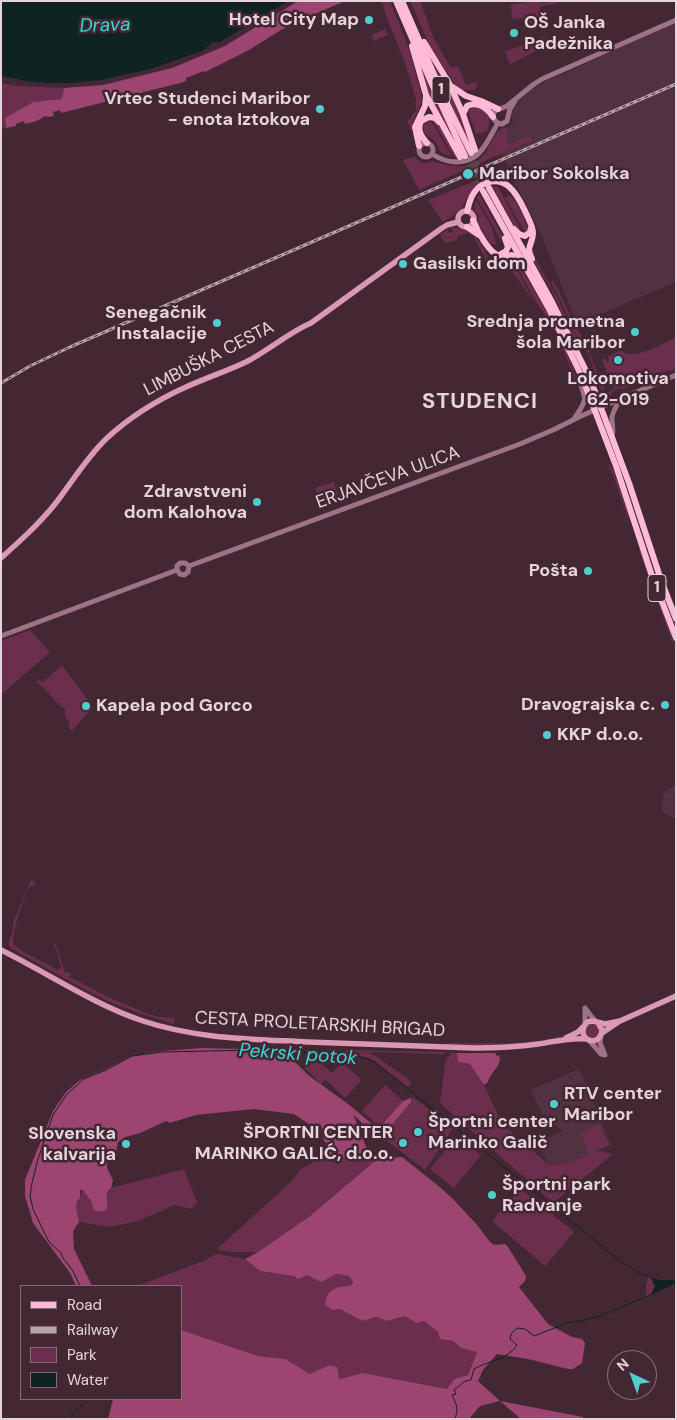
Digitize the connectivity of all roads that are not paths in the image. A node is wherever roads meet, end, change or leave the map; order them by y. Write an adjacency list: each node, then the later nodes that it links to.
1 (396, 1): 4 (main road, 1)
2 (402, 1): 4 (main road, 1)
3 (676, 20): 7 (street)
4 (411, 29): 5 (main road); 6 (main road); 17 (main road, 1)
5 (449, 83): 8 (main road); 9 (main road)
6 (426, 95): 13 (main road); 15 (main road)
7 (518, 97): 8 (street); 10 (street)
8 (501, 108): 10 (street); 11 (street)
9 (463, 114): 11 (main road); 17 (main road)
10 (509, 114): 12 (street)
11 (493, 117): 12 (street)
12 (498, 123): 16 (street)
13 (441, 125): 14 (main road); 17 (main road)
14 (427, 143): 15 (street); 16 (street)
15 (419, 146): 16 (street)
16 (432, 154)
17 (468, 154)
18 (486, 189): 21 (main road, 1)
19 (468, 211): 20 (main road); 22 (main road, LIMBUŠKA CESTA); 24 (main road)
20 (474, 220): 23 (main road); 25 (main road, 1)
21 (502, 220): 24 (main road, 1); 26 (main road, 1); 27 (main road, 1)
22 (458, 222): 23 (main road); 34 (main road, LIMBUŠKA CESTA)
23 (467, 227): 25 (main road)
24 (532, 227): 27 (main road, 1)
25 (481, 235): 26 (main road, 1)
26 (498, 255): 27 (main road, 1)
27 (534, 276): 29 (main road, 1); 31 (main road, 1)
28 (676, 375): 30 (street, ERJAVČEVA ULICA)
29 (582, 377): 31 (main road, 1); 32 (street)
30 (619, 400): 31 (street, ERJAVČEVA ULICA); 33 (street)
31 (598, 409): 32 (street, ERJAVČEVA ULICA); 33 (main road, 1); 39 (main road, 1)
32 (573, 420): 35 (street, ERJAVČEVA ULICA)
33 (612, 436): 37 (main road, 1)
34 (1, 558)
35 (189, 566): 36 (street, ERJAVČEVA ULICA); 36 (street, ERJAVČEVA ULICA)
36 (177, 570): 38 (street, ERJAVČEVA ULICA)
37 (676, 620)
38 (1, 636)
39 (676, 638)
40 (1, 950): 46 (main road, CESTA PROLETARSKIH BRIGAD)
41 (676, 996): 42 (main road)
42 (620, 1021): 43 (main road); 45 (main road)
43 (597, 1022): 44 (main road); 44 (street); 45 (main road)
44 (584, 1026): 46 (main road); 47 (main road)
45 (602, 1035): 47 (main road); 47 (street)
46 (564, 1039): 47 (main road)
47 (588, 1040)

